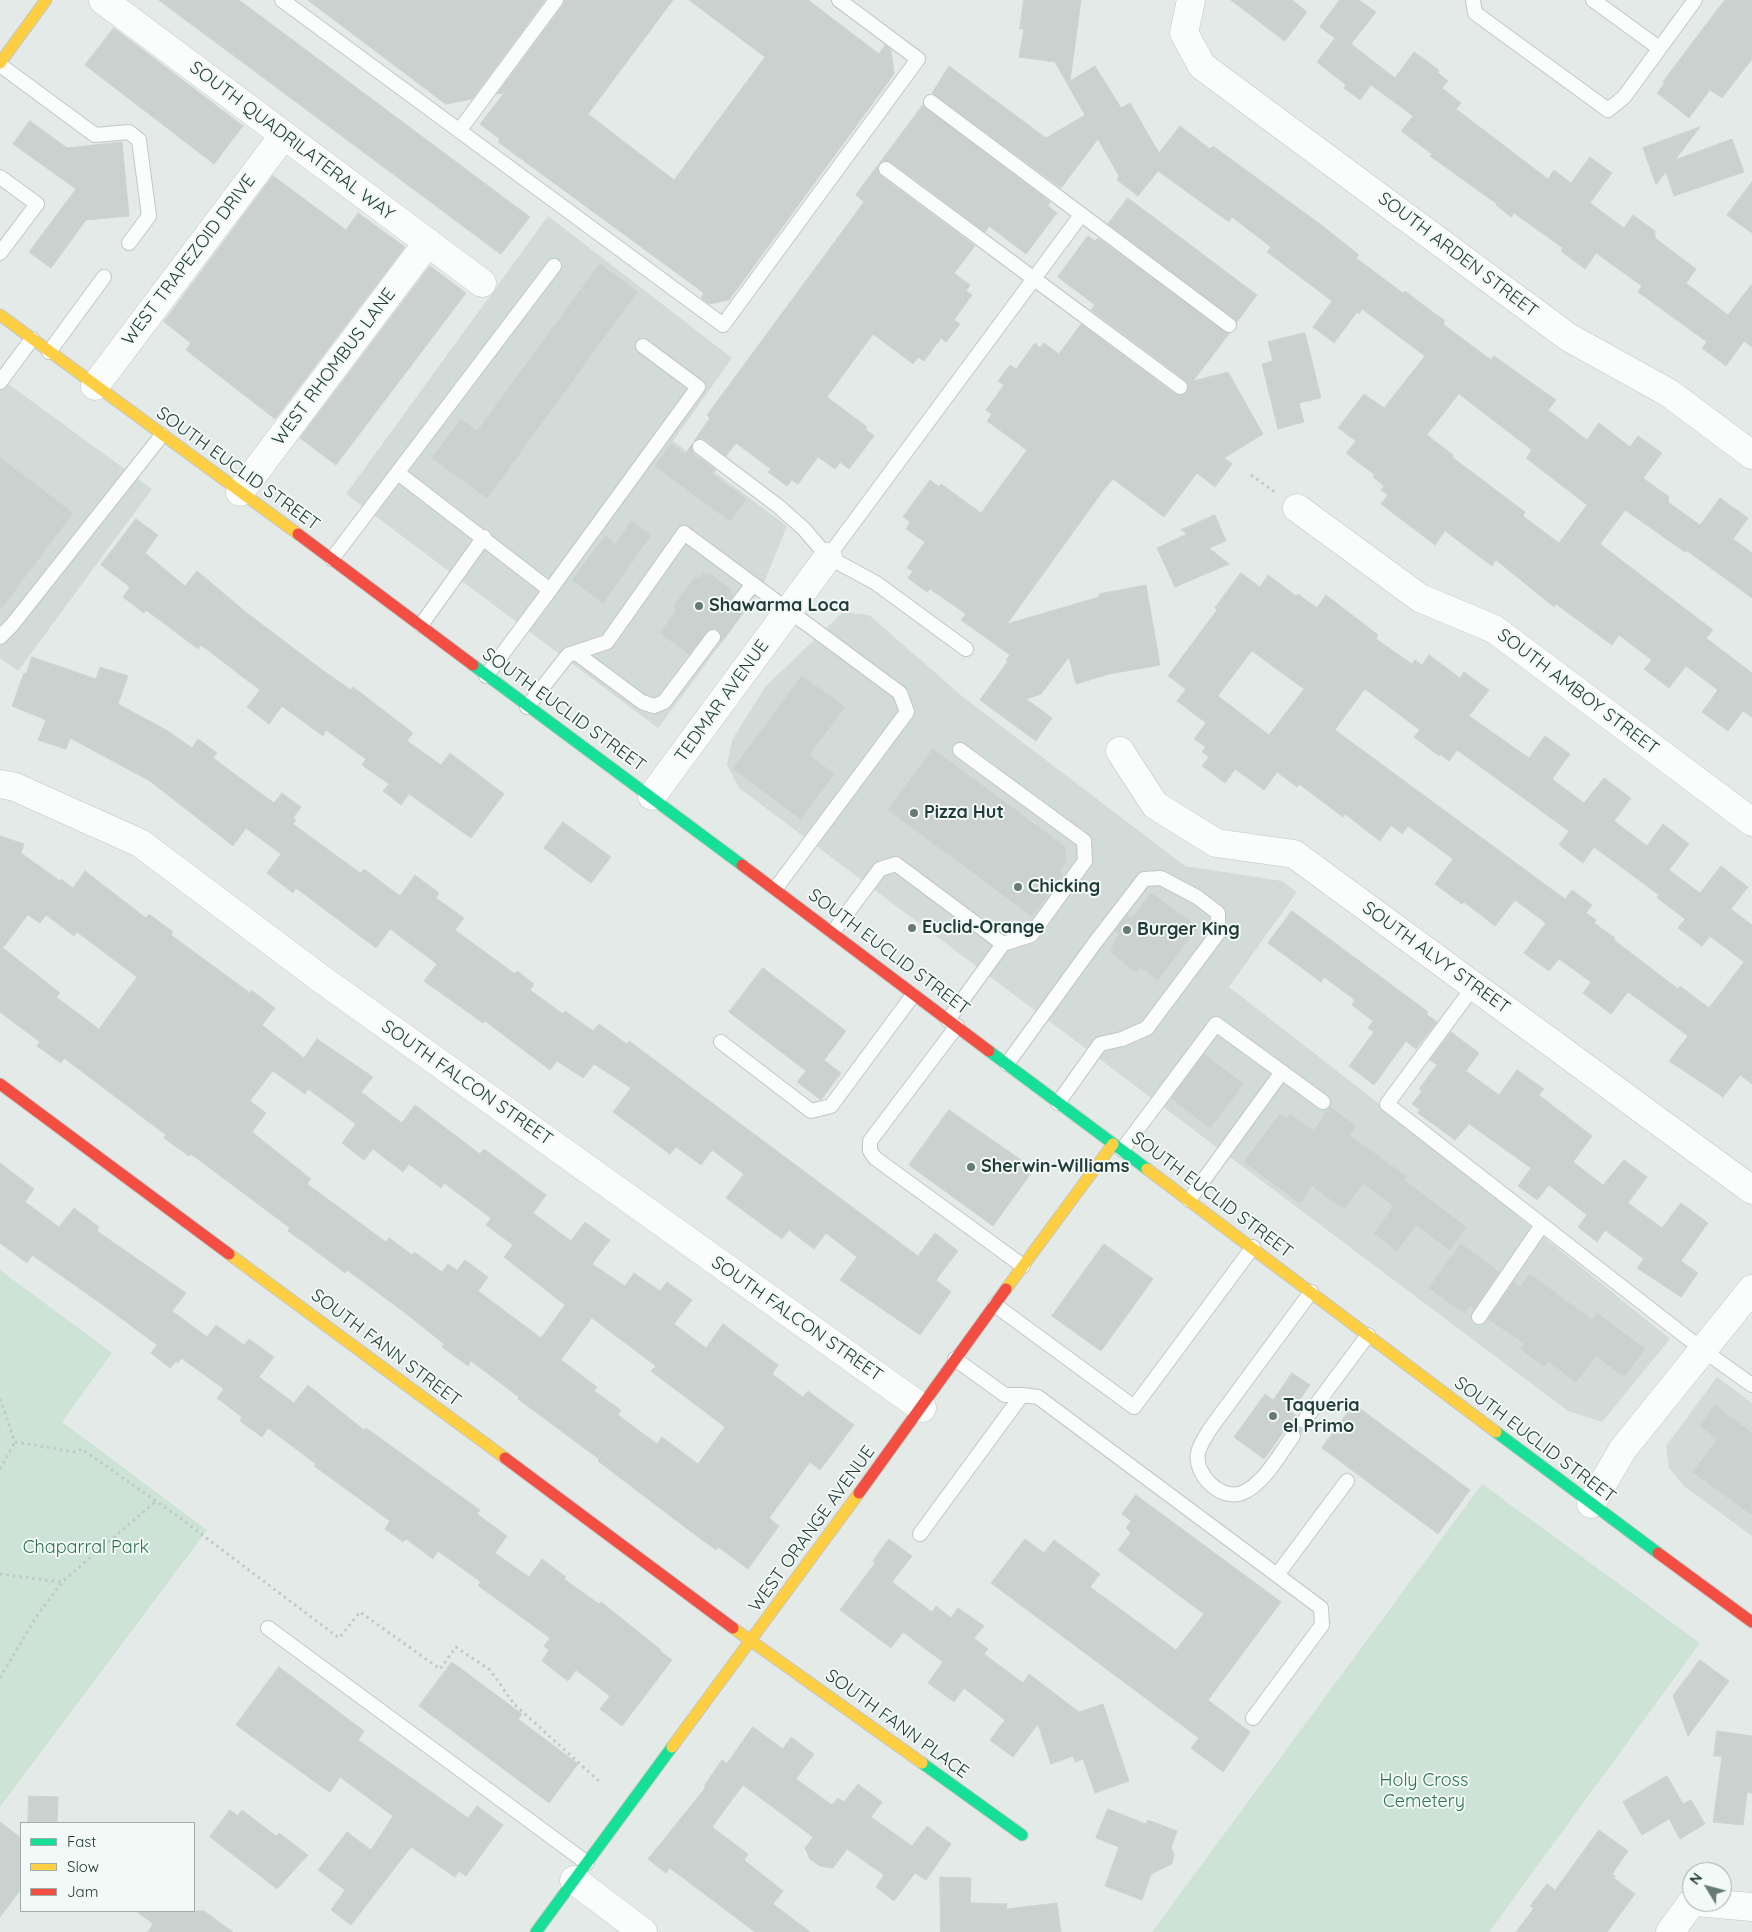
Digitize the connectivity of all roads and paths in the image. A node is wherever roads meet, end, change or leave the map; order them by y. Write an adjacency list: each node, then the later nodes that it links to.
1 (46, 0): 11 (main road)
2 (103, 0): 14 (street, SOUTH QUADRILATERAL WAY)
3 (282, 0): 13 (lane)
4 (556, 0): 13 (lane)
5 (839, 0): 13 (lane)
6 (1191, 0): 35 (street, SOUTH ARDEN STREET)
7 (1473, 0): 10 (lane)
8 (1593, 0): 10 (lane)
9 (1695, 0): 10 (lane)
10 (1660, 48)
11 (0, 64): 19 (lane)
12 (931, 102): 17 (lane)
13 (459, 130)
14 (284, 135): 18 (street, SOUTH QUADRILATERAL WAY); 31 (street, WEST TRAPEZOID DRIVE)
15 (886, 169): 23 (lane)
16 (0, 177): 20 (lane)
17 (1081, 215): 23 (lane); 26 (lane)
18 (428, 242): 24 (street, SOUTH QUADRILATERAL WAY); 38 (street, WEST RHOMBUS LANE)
19 (129, 244)
20 (0, 253)
21 (554, 266): 36 (lane)
22 (104, 278): 29 (lane)
23 (1034, 279): 32 (lane); 41 (lane)
24 (482, 283)
25 (0, 315): 27 (main road, SOUTH EUCLID STREET)
26 (1229, 325)
27 (32, 339): 29 (main road, SOUTH EUCLID STREET); 30 (lane)
28 (643, 346): 44 (lane)
29 (49, 352): 31 (main road, SOUTH EUCLID STREET)
30 (0, 382)
31 (95, 386): 33 (main road, SOUTH EUCLID STREET)
32 (1180, 387)
33 (162, 435): 38 (main road, SOUTH EUCLID STREET); 48 (lane)
34 (700, 447): 41 (lane)
35 (1752, 455)
36 (398, 473): 40 (lane); 42 (lane)
37 (1251, 475): 39 (path)
38 (240, 492): 42 (main road, SOUTH EUCLID STREET)
39 (1297, 508): 58 (street, SOUTH AMBOY STREET)
40 (484, 537): 44 (lane); 47 (lane)
41 (828, 558): 46 (street, TEDMAR AVENUE); 50 (lane)
42 (332, 559): 47 (main road, SOUTH EUCLID STREET)
43 (752, 584): 45 (lane); 46 (lane); 51 (lane)
44 (550, 590): 52 (lane)
45 (736, 606)
46 (789, 610): 57 (street, TEDMAR AVENUE); 59 (lane)
47 (421, 625): 52 (main road, SOUTH EUCLID STREET)
48 (0, 636)
49 (713, 637): 51 (lane)
50 (966, 650)
51 (576, 653): 53 (lane)
52 (486, 676): 53 (main road, SOUTH EUCLID STREET)
53 (527, 706): 57 (main road, SOUTH EUCLID STREET)
54 (960, 750): 61 (lane)
55 (1120, 751): 62 (street, SOUTH ALVY STREET)
56 (0, 784): 87 (street, SOUTH FALCON STREET)
57 (652, 796): 59 (main road, SOUTH EUCLID STREET)
58 (1752, 822)
59 (776, 888): 60 (main road, SOUTH EUCLID STREET)
60 (833, 932): 61 (lane); 63 (main road, SOUTH EUCLID STREET)
61 (1003, 944): 64 (lane)
62 (1474, 986): 72 (street, SOUTH ALVY STREET); 74 (lane)
63 (913, 995): 64 (main road, SOUTH EUCLID STREET); 65 (lane)
64 (952, 1023): 66 (main road, SOUTH EUCLID STREET); 76 (lane)
65 (721, 1042)
66 (1007, 1064): 70 (main road, SOUTH EUCLID STREET); 70 (lane)
67 (1282, 1072): 69 (lane); 71 (lane); 73 (lane)
68 (0, 1084): 101 (main road, SOUTH FANN STREET)
69 (1323, 1102)
70 (1058, 1103): 71 (main road, SOUTH EUCLID STREET)
71 (1118, 1147): 73 (main road, SOUTH EUCLID STREET); 76 (main road, WEST ORANGE AVENUE)
72 (1752, 1190)
73 (1189, 1200): 75 (main road, SOUTH EUCLID STREET)
74 (1542, 1225): 80 (lane); 82 (lane)
75 (1253, 1247): 78 (main road, SOUTH EUCLID STREET); 79 (lane)
76 (1023, 1266): 79 (main road, WEST ORANGE AVENUE)
77 (1752, 1289): 82 (street)
78 (1311, 1292): 81 (main road, SOUTH EUCLID STREET); 89 (lane)
79 (995, 1305): 83 (main road, WEST ORANGE AVENUE)
80 (1479, 1317)
81 (1368, 1335): 88 (lane); 94 (main road, SOUTH EUCLID STREET)
82 (1703, 1350): 84 (lane); 94 (street)
83 (955, 1359): 85 (lane); 87 (main road, WEST ORANGE AVENUE)
84 (1752, 1385)
85 (1022, 1395): 95 (lane); 97 (lane)
86 (0, 1399): 90 (path)
87 (922, 1408): 101 (main road, WEST ORANGE AVENUE)
88 (1304, 1421)
89 (1292, 1436)
90 (15, 1442): 91 (path); 93 (path)
91 (0, 1469)
92 (1347, 1481): 97 (lane)
93 (156, 1501): 98 (path); 104 (path)
94 (1591, 1504): 99 (main road, SOUTH EUCLID STREET)
95 (920, 1534)
96 (0, 1574): 98 (path)
97 (1277, 1576): 103 (lane)
98 (62, 1582): 102 (path)
99 (1752, 1622)
100 (268, 1628): 106 (lane)
101 (751, 1641): 105 (main road, SOUTH FANN PLACE); 106 (main road, WEST ORANGE AVENUE)
102 (0, 1678)
103 (1253, 1718)
104 (600, 1783)
105 (1022, 1835)
106 (581, 1871): 110 (main road, WEST ORANGE AVENUE); 111 (street)
107 (1732, 1905): 108 (street)
108 (1752, 1907)
109 (1686, 1912): 112 (street)
110 (536, 1932)
111 (643, 1932)
112 (1670, 1932)

